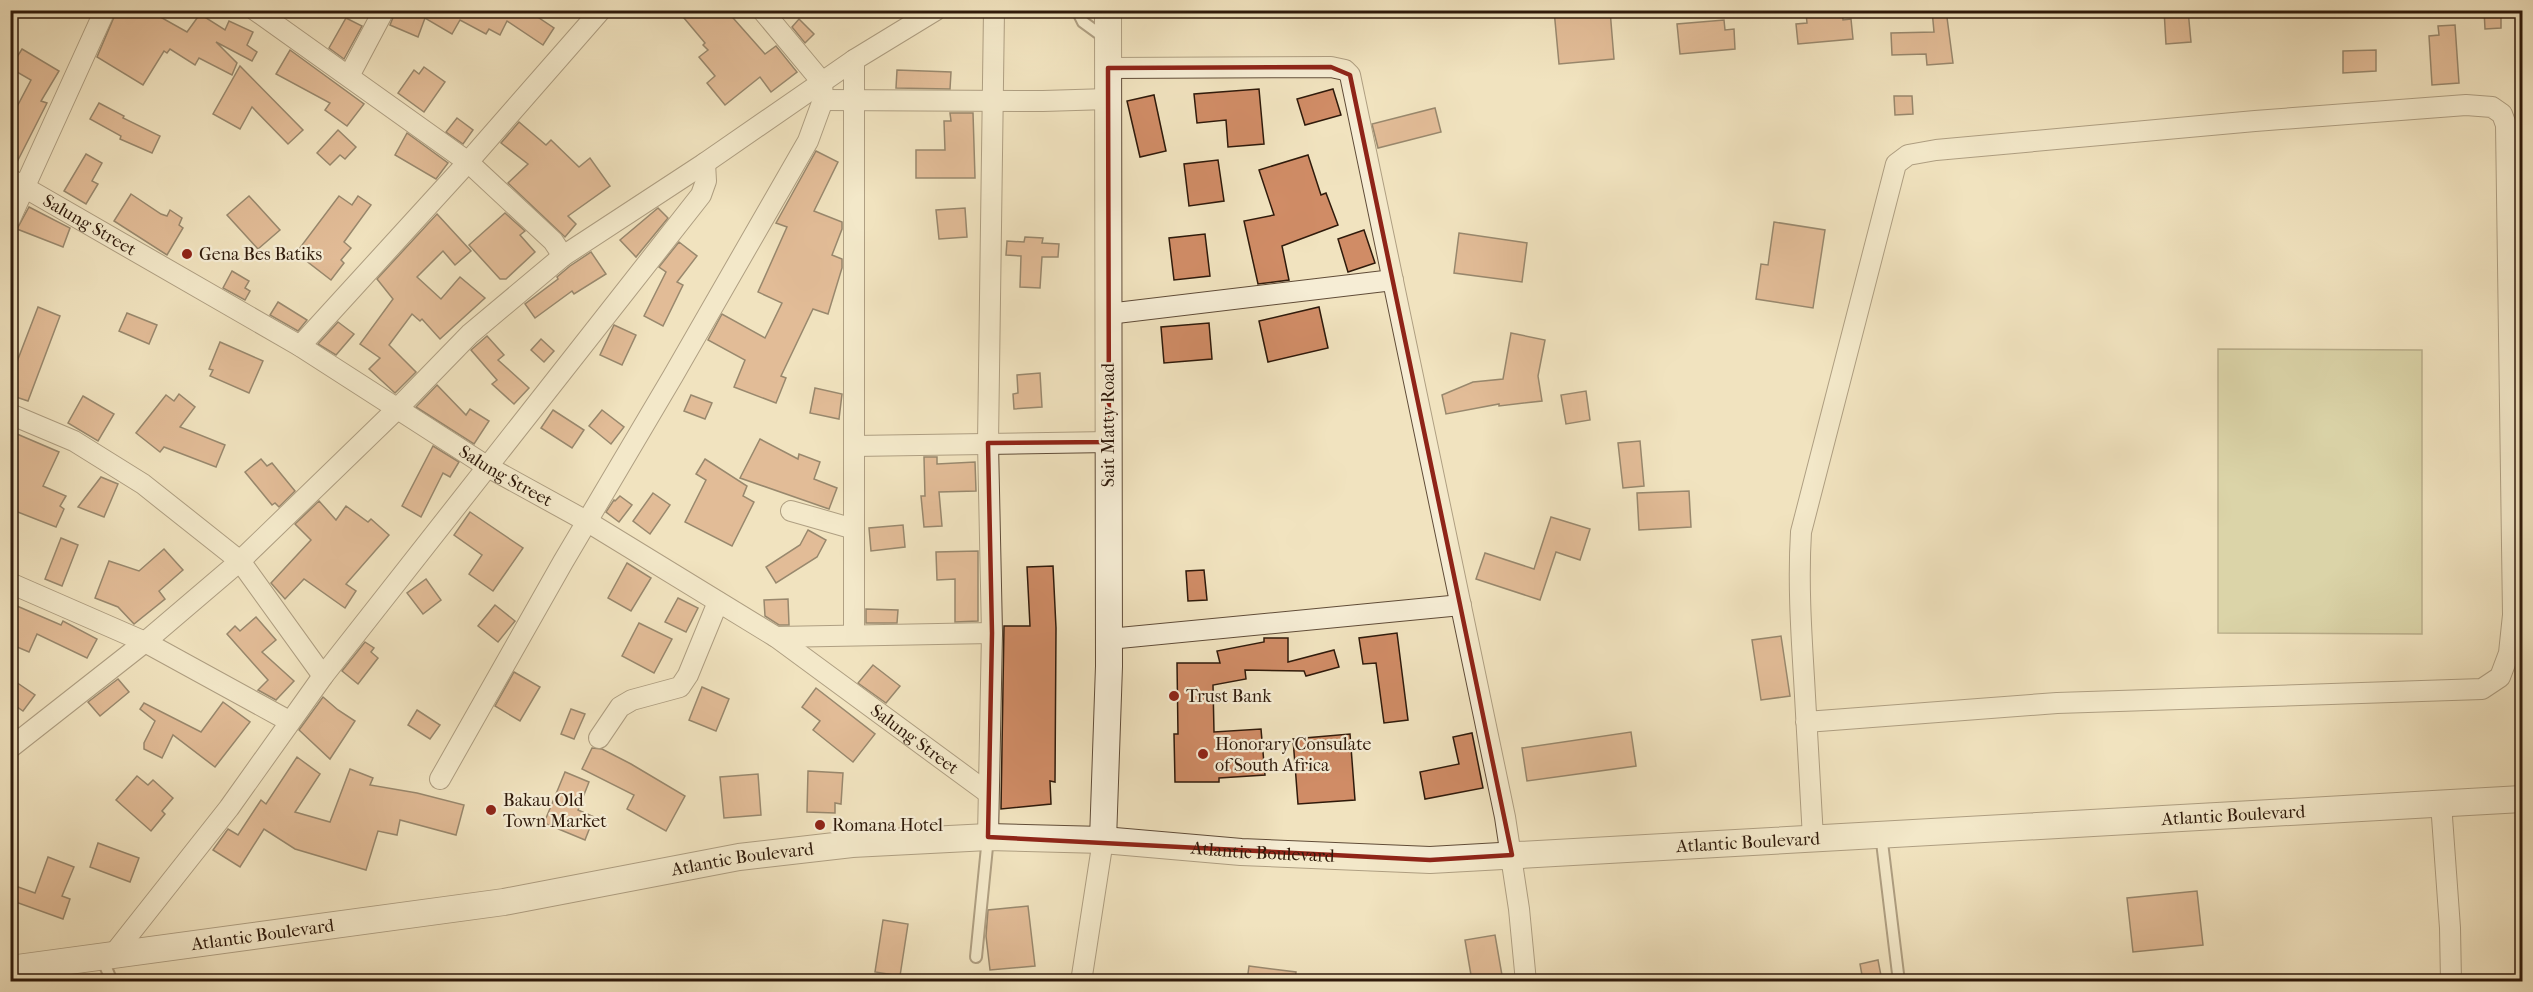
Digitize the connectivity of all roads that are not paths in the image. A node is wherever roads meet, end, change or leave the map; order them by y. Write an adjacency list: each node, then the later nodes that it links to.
1 (105, 10): 20 (street)
2 (255, 10): 13 (street)
3 (384, 10): 13 (street)
4 (601, 10): 18 (street)
5 (762, 10): 14 (street)
6 (936, 10): 11 (street)
7 (994, 10): 15 (street)
8 (1077, 10): 10 (lane)
9 (1108, 10): 10 (street, Sait Matty Road)
10 (1108, 40): 12 (street, Sait Matty Road)
11 (854, 60): 14 (street); 17 (street)
12 (1108, 68): 16 (street, Sait Matty Road); 23 (street)
13 (349, 76): 18 (street)
14 (822, 91): 17 (street); 19 (street); 33 (street)
15 (992, 99): 16 (street); 17 (street); 29 (street)
16 (1108, 99): 24 (street, Sait Matty Road)
17 (854, 100): 30 (street)
18 (468, 162): 22 (street); 25 (street)
19 (705, 163): 22 (street); 31 (street)
20 (18, 183): 21 (street); 25 (street, Salung Street)
21 (10, 219)
22 (563, 256): 26 (street)
23 (1393, 280): 24 (street); 38 (street)
24 (1108, 314): 28 (street, Sait Matty Road)
25 (300, 346): 26 (street, Salung Street)
26 (398, 408): 31 (street, Salung Street); 35 (street)
27 (10, 414): 35 (street)
28 (1108, 442): 29 (street); 42 (street, Sait Matty Road)
29 (988, 443): 30 (street); 39 (street)
30 (854, 446): 34 (street)
31 (488, 467): 33 (street, Salung Street); 44 (street)
32 (791, 511): 34 (street)
33 (588, 522): 37 (street, Salung Street); 49 (street)
34 (854, 529): 40 (street)
35 (240, 561): 43 (street); 44 (street)
36 (10, 583): 43 (street)
37 (718, 602): 41 (street, Salung Street); 47 (street)
38 (1461, 605): 42 (street); 57 (street)
39 (992, 633): 40 (street); 50 (street)
40 (854, 635): 41 (street)
41 (776, 638): 50 (street, Salung Street)
42 (1109, 639): 56 (street, Sait Matty Road)
43 (145, 642): 45 (street); 48 (street)
44 (323, 676): 45 (street)
45 (289, 721): 59 (street)
46 (1806, 722): 46 (street); 55 (street)
47 (599, 738)
48 (10, 748)
49 (440, 779)
50 (988, 793): 54 (street)
51 (2523, 799): 52 (street, Atlantic Boulevard)
52 (2441, 803): 53 (street, Atlantic Boulevard); 64 (street)
53 (1881, 834): 55 (street, Atlantic Boulevard); 63 (lane)
54 (988, 837): 56 (street, Atlantic Boulevard); 58 (lane); 59 (street, Atlantic Boulevard)
55 (1813, 838): 57 (street, Atlantic Boulevard)
56 (1104, 840): 57 (street, Atlantic Boulevard); 61 (street)
57 (1512, 855): 62 (street)
58 (976, 957)
59 (108, 965): 60 (street, Atlantic Boulevard)
60 (10, 969)
61 (1081, 981)
62 (1526, 981)
63 (1899, 981)
64 (2451, 981)

